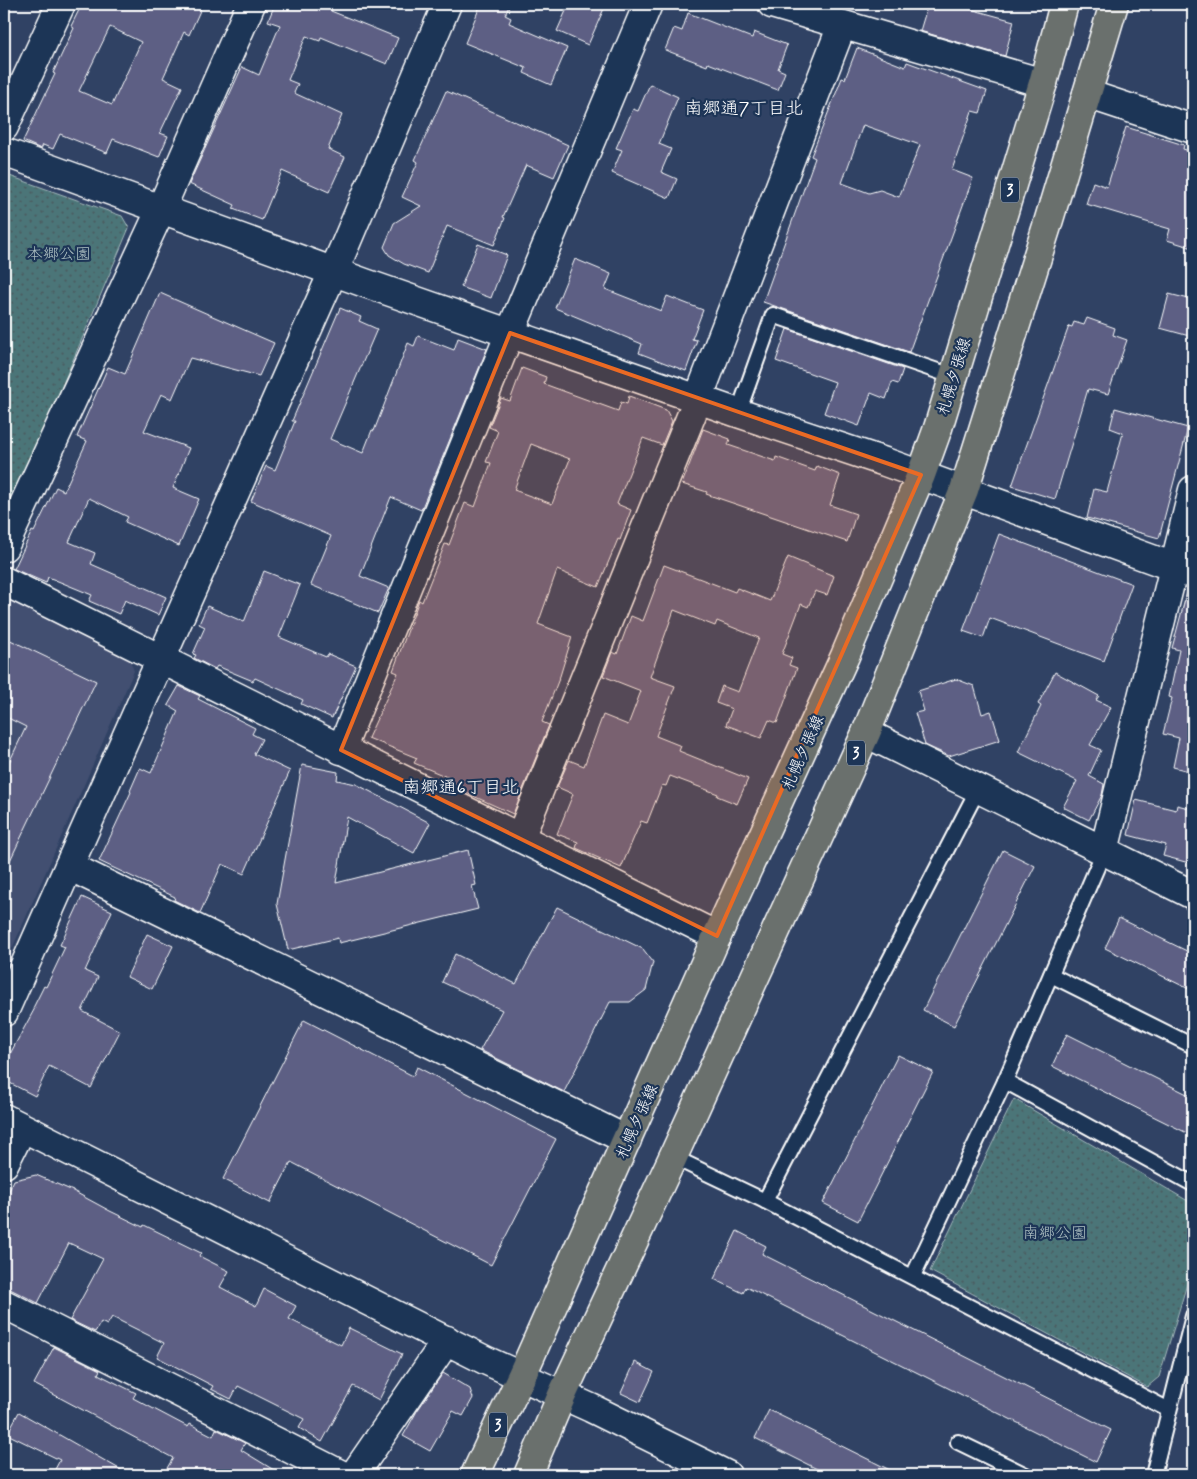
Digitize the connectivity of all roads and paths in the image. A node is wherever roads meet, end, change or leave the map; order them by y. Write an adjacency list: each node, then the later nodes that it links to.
1 (61, 4): 11 (street)
2 (251, 4): 14 (street)
3 (447, 4): 15 (street)
4 (648, 4): 16 (street)
5 (772, 4): 8 (street)
6 (1064, 4): 9 (main road, 札幌夕張線 / 3)
7 (1114, 4): 10 (main road, 3)
8 (842, 25): 9 (street); 18 (street)
9 (1043, 83): 17 (main road, 札幌夕張線 / 3)
10 (1087, 94): 12 (street); 21 (main road, 3)
11 (4, 127)
12 (1193, 129)
13 (4, 152): 14 (street)
14 (161, 209): 15 (street); 23 (street)
15 (333, 272): 16 (street); 26 (street)
16 (510, 333): 18 (street); 28 (street)
17 (952, 376): 19 (lane); 20 (main road, 札幌夕張線 / 3)
18 (698, 399): 19 (street); 30 (street)
19 (738, 413): 20 (street)
20 (922, 476): 21 (street); 34 (main road, 札幌夕張線 / 3)
21 (964, 490): 24 (street); 27 (main road, 3)
22 (1193, 490): 24 (street)
23 (4, 547)
24 (1183, 571): 31 (street)
25 (4, 581): 26 (street)
26 (161, 660): 28 (street); 32 (street)
27 (866, 733): 29 (street); 41 (main road, 3)
28 (341, 750): 30 (street)
29 (978, 789): 31 (street); 44 (lane)
30 (520, 838): 34 (street)
31 (1104, 851): 33 (street); 35 (lane)
32 (69, 866): 36 (street); 40 (street)
33 (1193, 895)
34 (717, 936): 40 (main road, 札幌夕張線 / 3)
35 (1051, 975): 37 (lane); 38 (lane)
36 (4, 1012)
37 (1193, 1046)
38 (1005, 1081): 43 (lane); 45 (lane)
39 (13, 1123): 42 (street); 48 (street)
40 (628, 1140): 49 (main road, 札幌夕張線 / 3)
41 (673, 1157): 44 (lane); 50 (main road, 3)
42 (4, 1164)
43 (1193, 1184)
44 (766, 1201): 45 (lane)
45 (913, 1276): 51 (lane)
46 (4, 1304): 53 (street)
47 (1193, 1316): 51 (lane)
48 (447, 1340): 49 (street); 54 (street)
49 (522, 1375): 50 (street); 55 (main road, 札幌夕張線 / 3)
50 (562, 1395): 56 (main road, 3); 57 (street)
51 (1169, 1410): 59 (lane)
52 (958, 1442): 58 (lane)
53 (342, 1475)
54 (354, 1475)
55 (475, 1475)
56 (528, 1475)
57 (727, 1475)
58 (1026, 1475)
59 (1152, 1475)

